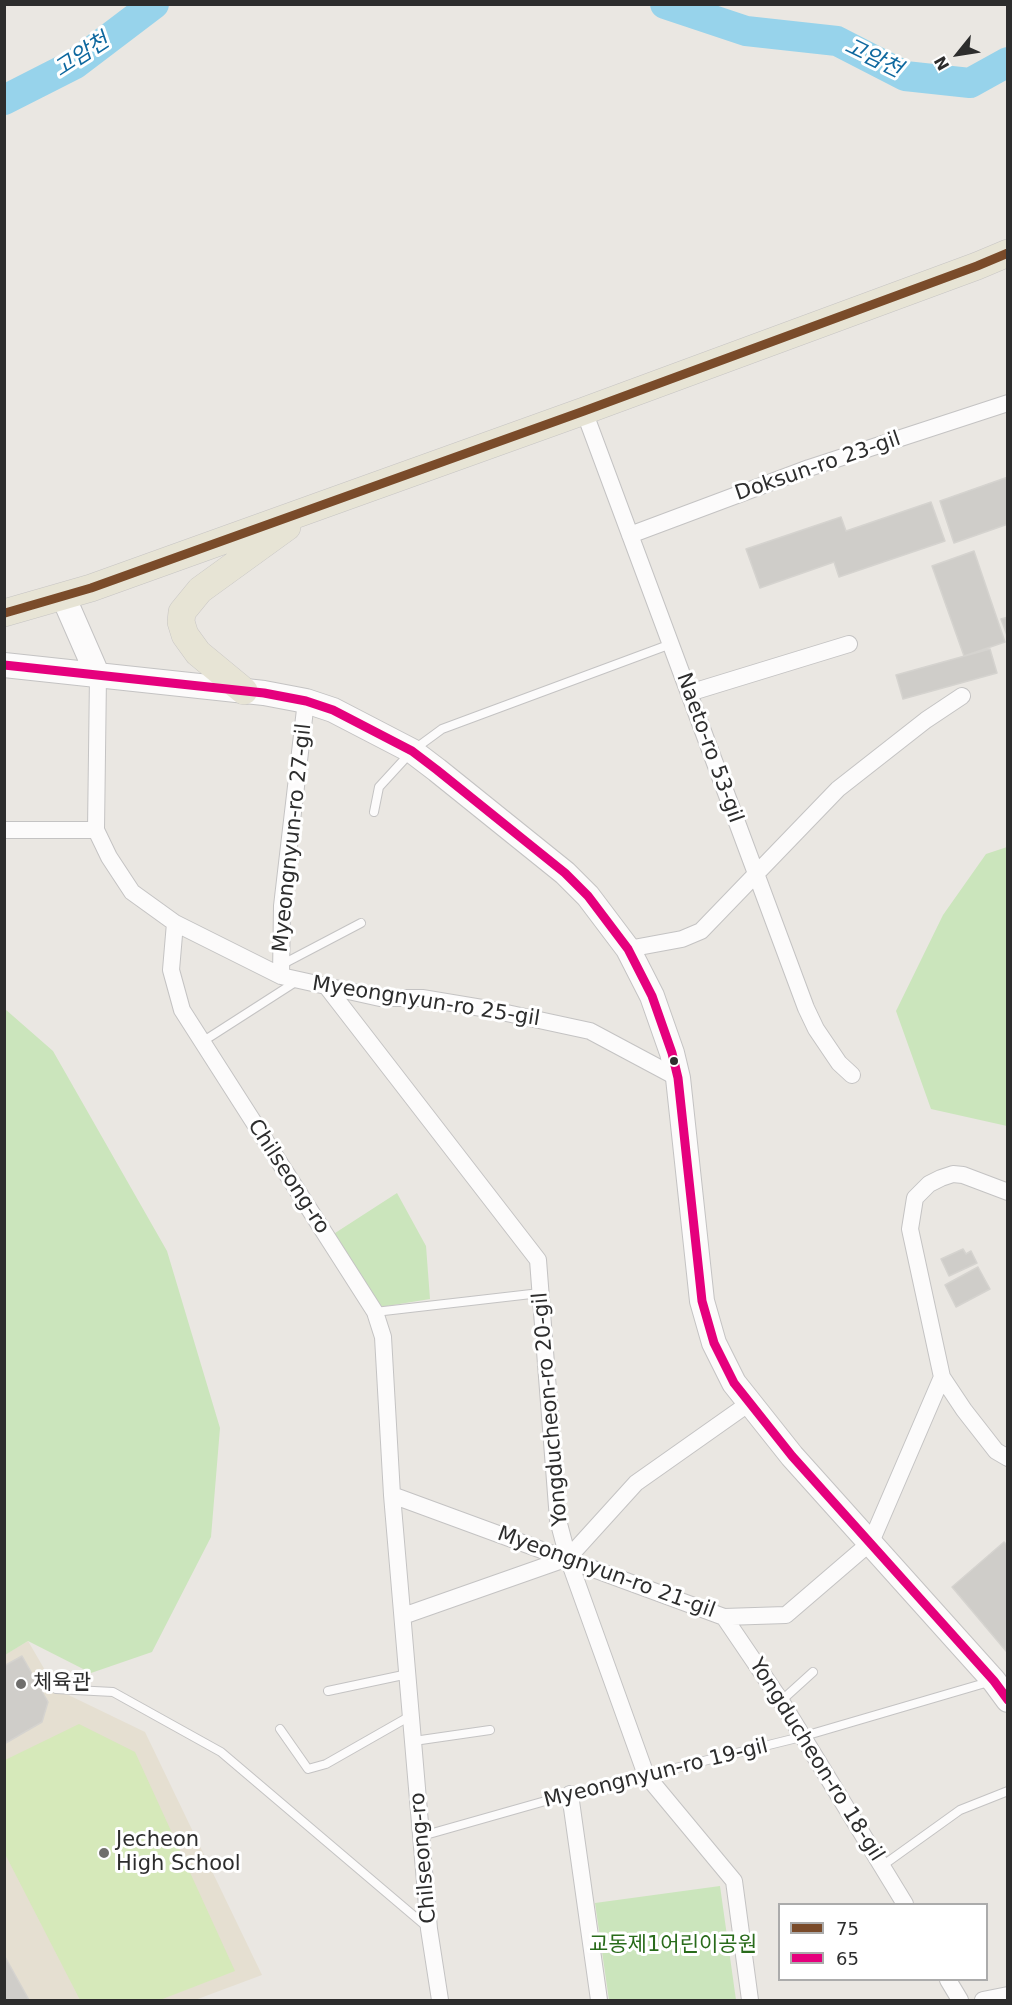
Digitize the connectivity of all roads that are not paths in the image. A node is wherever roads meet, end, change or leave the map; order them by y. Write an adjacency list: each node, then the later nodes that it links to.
1 (1008, 252): 3 (main road)
2 (1008, 403): 5 (street, Doksun-ro 23-gil)
3 (584, 411): 4 (main road); 5 (street, Naeto-ro 53-gil)
4 (313, 508): 6 (main road); 12 (main road)
5 (630, 535): 8 (street, Naeto-ro 53-gil)
6 (63, 596): 7 (main road); 11 (street)
7 (4, 613)
8 (671, 644): 13 (street, Naeto-ro 53-gil); 16 (lane)
9 (849, 644): 13 (street)
10 (4, 665): 11 (street)
11 (98, 676): 12 (street); 19 (street)
12 (244, 691): 15 (street)
13 (689, 693): 20 (street, Naeto-ro 53-gil)
14 (962, 696): 20 (street)
15 (306, 700): 16 (street); 24 (street, Myeongnyun-ro 27-gil)
16 (412, 751): 17 (lane); 23 (street)
17 (374, 812)
18 (4, 830): 19 (street)
19 (96, 831): 21 (street)
20 (755, 872): 23 (street); 28 (street, Naeto-ro 53-gil)
21 (175, 923): 24 (street, Myeongnyun-ro 25-gil); 27 (street, Chilseong-ro)
22 (361, 923): 24 (lane)
23 (628, 949): 29 (street)
24 (281, 970): 25 (street, Myeongnyun-ro 25-gil)
25 (298, 980): 26 (street, Myeongnyun-ro 25-gil); 27 (lane)
26 (327, 987): 29 (street, Myeongnyun-ro 25-gil); 31 (street, Yongducheon-ro 20-gil)
27 (202, 1043): 32 (street, Chilseong-ro)
28 (852, 1075)
29 (678, 1078): 34 (street)
30 (1008, 1192): 33 (street)
31 (540, 1293): 32 (lane); 38 (street, Yongducheon-ro 20-gil)
32 (375, 1312): 36 (street, Chilseong-ro)
33 (942, 1377): 35 (street); 37 (street)
34 (748, 1404): 37 (street); 38 (street)
35 (1008, 1458)
36 (392, 1494): 38 (street, Myeongnyun-ro 21-gil); 39 (street, Chilseong-ro)
37 (871, 1542): 40 (street, Myeongnyun-ro 21-gil); 45 (street)
38 (568, 1558): 39 (street); 40 (street, Myeongnyun-ro 21-gil); 52 (street, Yongducheon-ro 20-gil)
39 (403, 1616): 42 (street, Chilseong-ro)
40 (724, 1617): 46 (street, Yongducheon-ro 18-gil)
41 (813, 1671): 46 (lane)
42 (408, 1673): 44 (lane); 47 (street, Chilseong-ro)
43 (56, 1689): 58 (lane)
44 (328, 1691)
45 (1001, 1691): 50 (lane, Myeongnyun-ro 19-gil)
46 (781, 1701): 50 (street, Yongducheon-ro 18-gil)
47 (412, 1714): 48 (lane); 51 (street, Chilseong-ro)
48 (280, 1729)
49 (490, 1730): 51 (lane)
50 (801, 1737): 52 (lane, Myeongnyun-ro 19-gil); 56 (street, Yongducheon-ro 18-gil)
51 (414, 1741): 55 (street, Chilseong-ro)
52 (646, 1774): 54 (lane, Myeongnyun-ro 19-gil); 63 (street, Yongducheon-ro 20-gil)
53 (1008, 1791): 56 (lane)
54 (570, 1794): 55 (lane, Myeongnyun-ro 19-gil); 62 (street)
55 (422, 1836): 58 (street, Chilseong-ro)
56 (882, 1866): 57 (street, Yongducheon-ro 18-gil)
57 (904, 1903)
58 (429, 1929): 61 (street, Chilseong-ro)
59 (949, 1981): 64 (street)
60 (1008, 1995): 65 (street)
61 (440, 2001)
62 (599, 2001)
63 (750, 2001)
64 (960, 2001)
65 (983, 2001)

